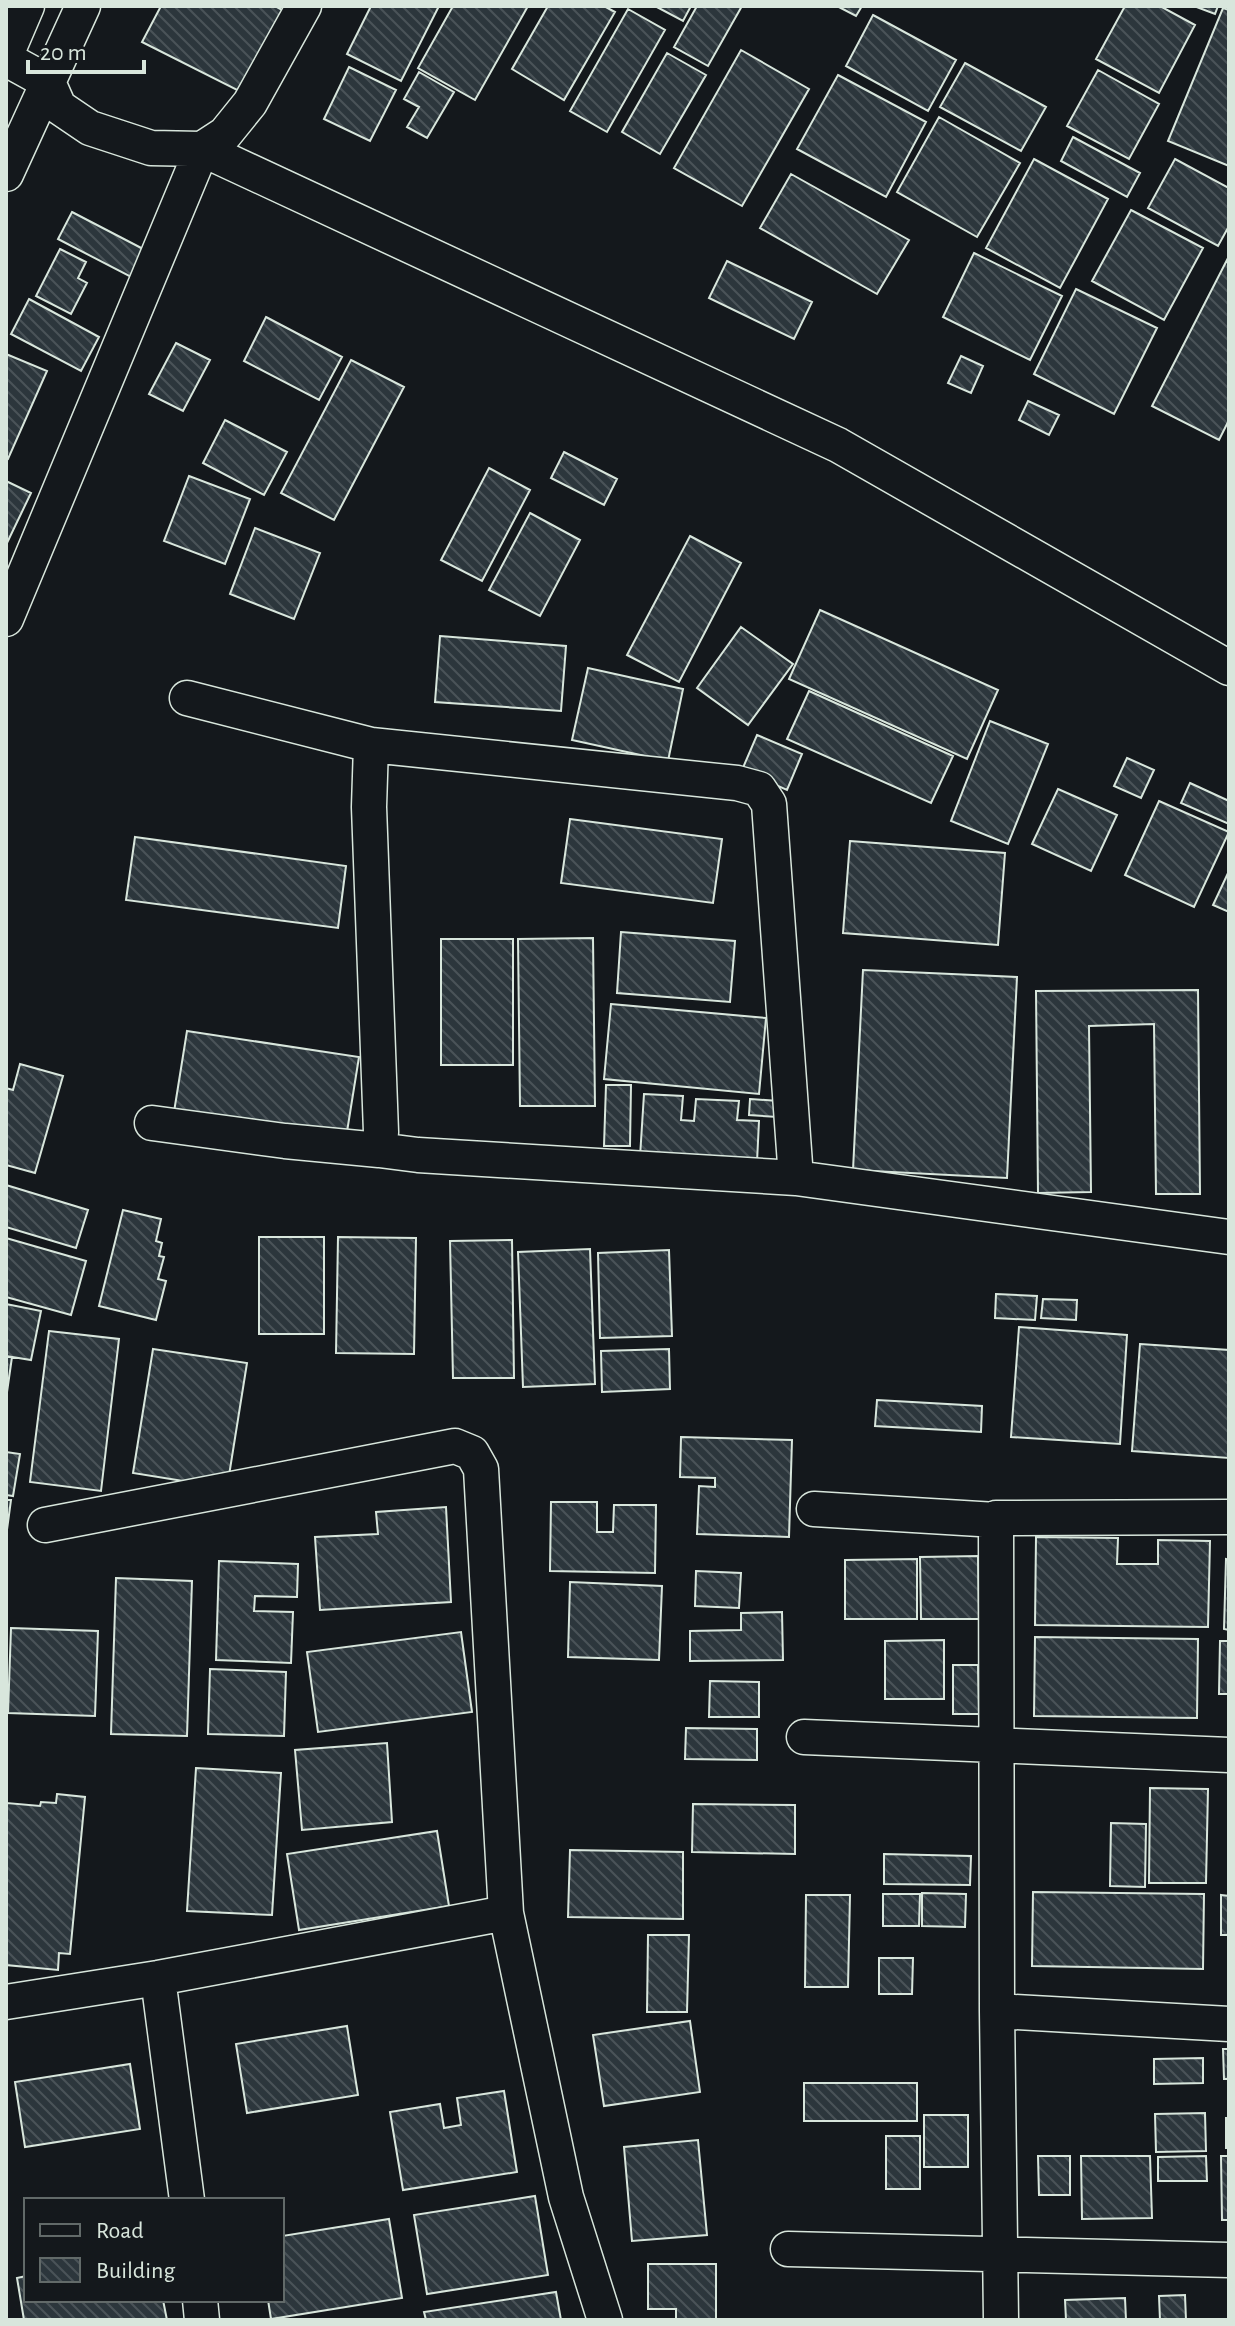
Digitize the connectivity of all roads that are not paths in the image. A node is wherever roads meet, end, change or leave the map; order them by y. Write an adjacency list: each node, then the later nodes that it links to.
1 (27, 6): 4 (street)
2 (83, 6): 5 (street)
3 (304, 6): 6 (street)
4 (6, 57): 5 (street)
5 (48, 82): 6 (street); 7 (street)
6 (202, 149): 8 (street); 9 (street)
7 (6, 174)
8 (6, 619)
9 (1229, 668)
10 (187, 698): 11 (street)
11 (371, 745): 13 (street); 14 (street)
12 (152, 1123): 13 (street)
13 (379, 1150): 14 (street)
14 (796, 1178): 15 (street)
15 (1229, 1237)
16 (814, 1509): 18 (street)
17 (1229, 1517): 18 (street)
18 (996, 1520): 21 (street)
19 (45, 1525): 23 (street)
20 (804, 1737): 21 (street)
21 (997, 1745): 22 (street); 26 (street)
22 (1229, 1755)
23 (506, 1913): 24 (street); 32 (street)
24 (158, 1978): 25 (street); 28 (street)
25 (6, 2002)
26 (997, 2011): 27 (street); 30 (street)
27 (1229, 2024)
28 (187, 2198)
29 (788, 2249): 30 (street)
30 (1000, 2254): 31 (street); 33 (street)
31 (1229, 2260)
32 (605, 2320)
33 (1001, 2320)

